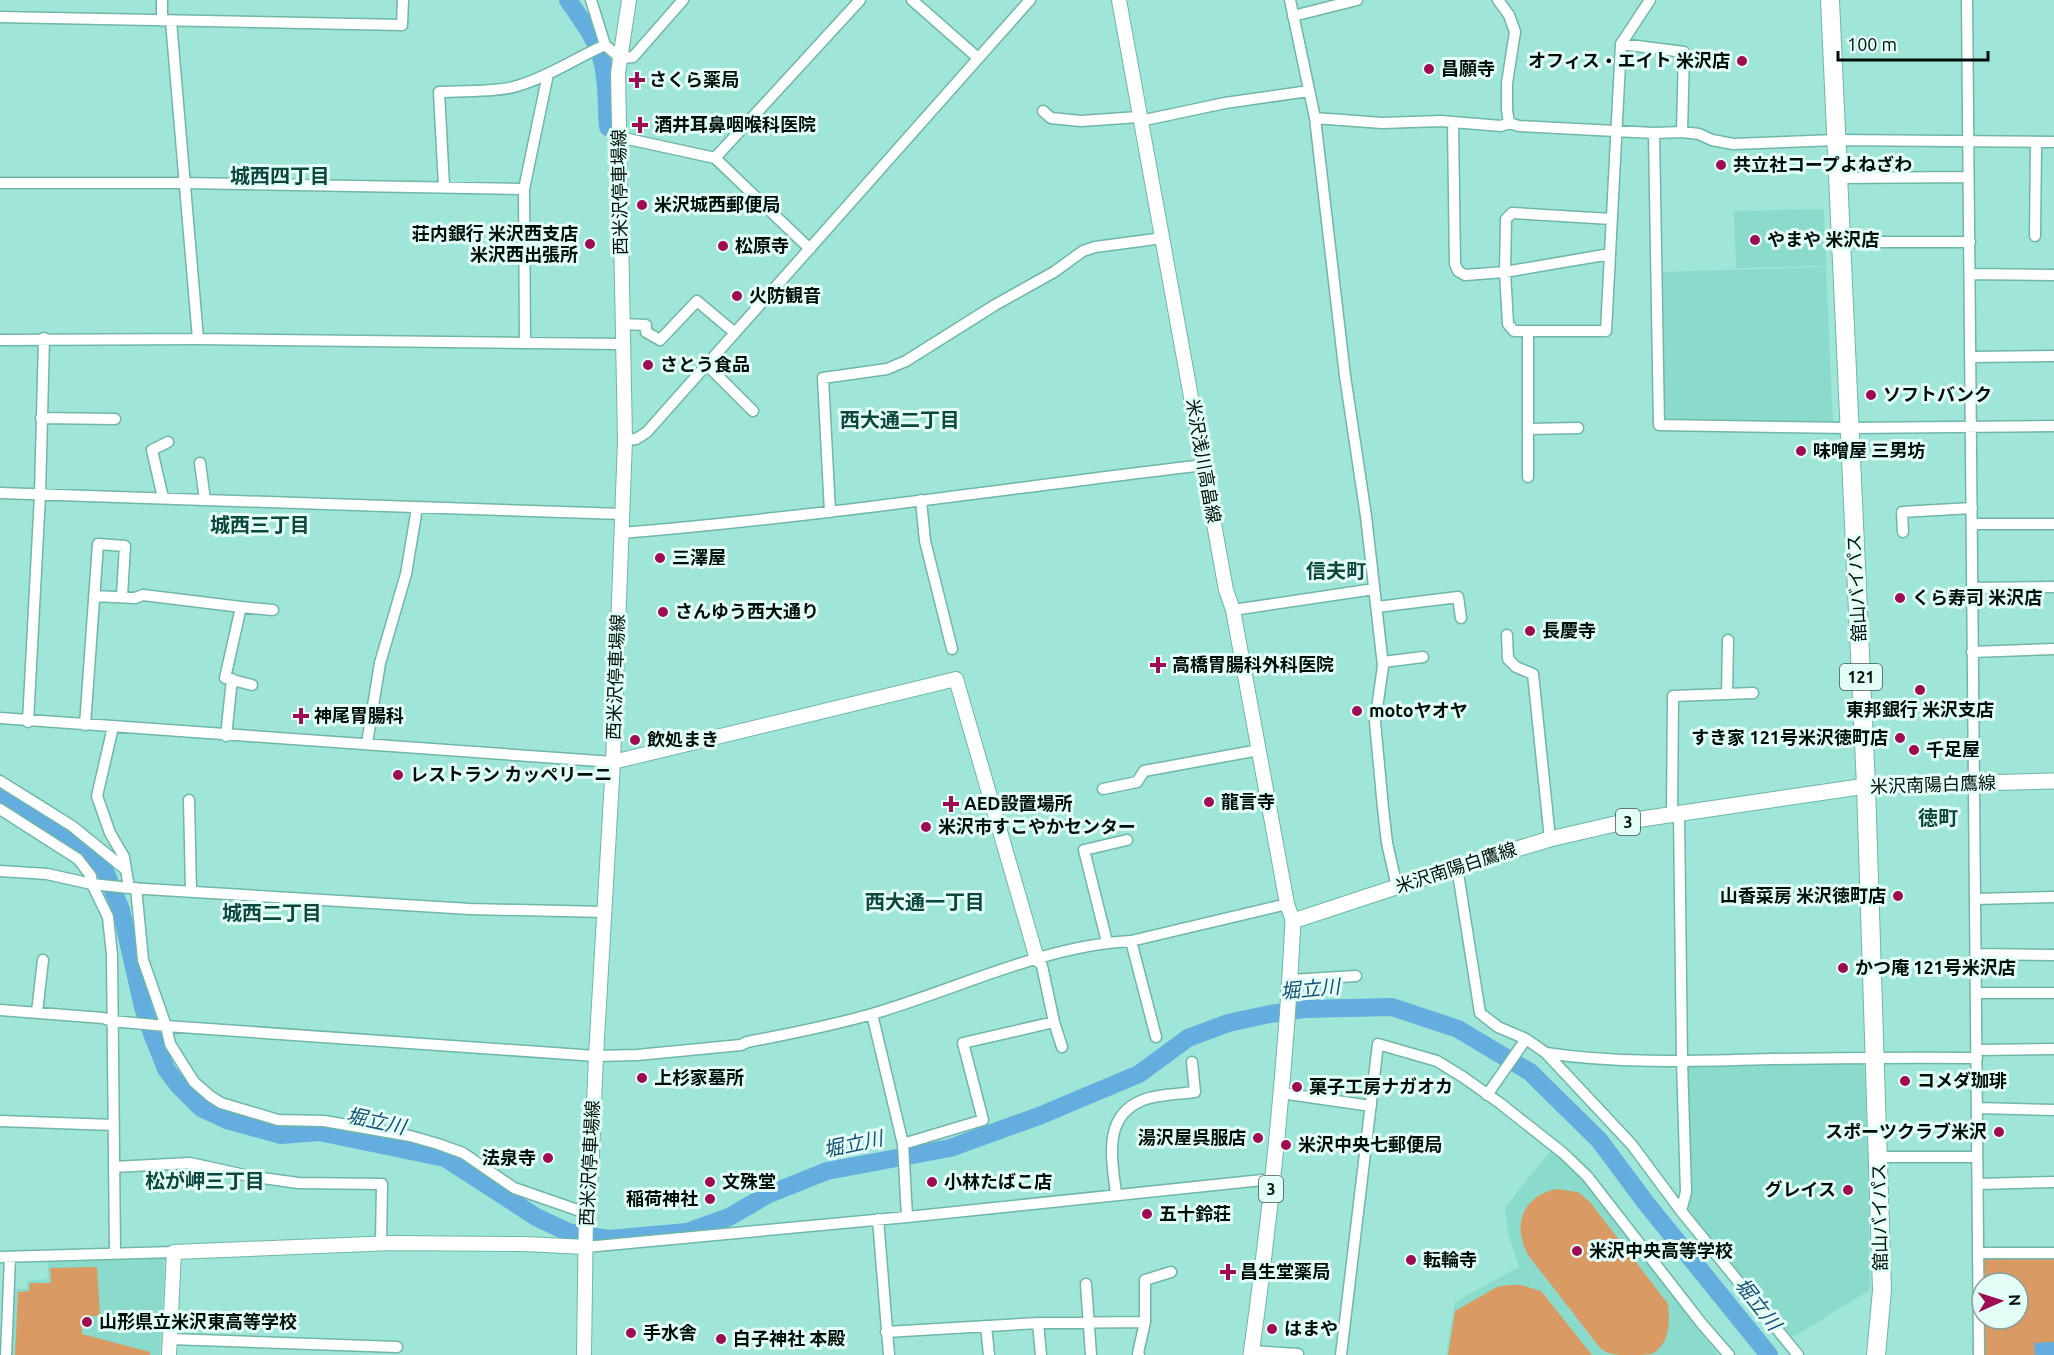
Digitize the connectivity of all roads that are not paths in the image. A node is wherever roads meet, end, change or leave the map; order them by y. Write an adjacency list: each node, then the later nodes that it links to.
1 (162, 0): 18 (street)
2 (403, 0): 18 (street)
3 (591, 0): 20 (street)
4 (629, 0): 21 (main road, 西米沢停車場線)
5 (683, 0): 21 (street)
6 (860, 0): 38 (street)
7 (912, 0): 22 (street)
8 (1030, 0): 22 (street)
9 (1119, 0): 27 (main road, 米沢浅川高畠線)
10 (1290, 0): 16 (street)
11 (1357, 0): 16 (street)
12 (1498, 0): 29 (street)
13 (1650, 0): 19 (street)
14 (1830, 0): 34 (highway, 舘山バイパス / 121)
15 (1967, 0): 35 (street)
16 (1293, 16): 24 (street)
17 (0, 17): 18 (street)
18 (167, 21): 42 (street)
19 (1621, 44): 30 (street); 31 (street)
20 (605, 45): 21 (street); 23 (street)
21 (620, 57): 33 (main road, 西米沢停車場線)
22 (978, 58): 50 (street)
23 (548, 74): 43 (street); 44 (street)
24 (1309, 91): 26 (street); 27 (street)
25 (1044, 111): 27 (street)
26 (1315, 118): 28 (street); 94 (street)
27 (1139, 119): 47 (main road, 米沢浅川高畠線)
28 (1453, 123): 29 (street); 52 (street)
29 (1509, 123): 30 (street)
30 (1616, 131): 32 (street); 45 (street)
31 (1682, 132): 32 (street); 34 (street)
32 (1654, 133): 71 (street)
33 (619, 137): 38 (street); 55 (main road, 西米沢停車場線)
34 (1836, 140): 35 (street); 40 (highway, 舘山バイパス / 121)
35 (1967, 142): 37 (street); 39 (street)
36 (2054, 142): 37 (street)
37 (2036, 143): 46 (street)
38 (715, 158): 50 (street)
39 (1968, 177): 40 (street); 49 (street)
40 (1838, 178): 48 (highway, 舘山バイパス / 121)
41 (0, 183): 42 (street)
42 (184, 183): 43 (street); 59 (street)
43 (444, 186): 44 (street)
44 (524, 189): 61 (street)
45 (1611, 219): 51 (street); 52 (street)
46 (2035, 236)
47 (1163, 238): 77 (main road, 米沢浅川高畠線); 86 (street)
48 (1842, 242): 49 (street); 71 (highway, 舘山バイパス / 121)
49 (1970, 242): 53 (street)
50 (810, 249): 57 (street)
51 (1610, 254): 52 (street); 56 (street)
52 (1505, 272): 56 (street)
53 (1970, 274): 54 (street); 64 (street)
54 (2054, 275)
55 (622, 324): 57 (street); 62 (main road, 西米沢停車場線)
56 (1528, 331): 72 (street)
57 (735, 333): 65 (street)
58 (44, 339): 59 (street); 60 (street); 67 (street)
59 (198, 339): 61 (street)
60 (0, 340)
61 (525, 343): 62 (street)
62 (622, 344): 74 (main road, 西米沢停車場線)
63 (2054, 356): 64 (street)
64 (1971, 357): 70 (street)
65 (707, 365): 66 (street); 74 (street)
66 (753, 411)
67 (41, 418): 68 (street); 80 (street)
68 (115, 418)
69 (2054, 426): 70 (street)
70 (1970, 427): 71 (street); 85 (street)
71 (1849, 428): 124 (highway, 舘山バイパス / 121)
72 (1528, 429): 73 (street); 78 (street)
73 (1578, 429)
74 (625, 440): 87 (main road, 西米沢停車場線)
75 (168, 442): 81 (street)
76 (200, 463): 82 (street)
77 (1204, 465): 83 (street); 100 (main road, 米沢浅川高畠線)
78 (1528, 477)
79 (0, 493): 80 (street)
80 (40, 495): 81 (street); 114 (street)
81 (163, 498): 82 (street)
82 (205, 500): 84 (street)
83 (921, 500): 86 (street); 104 (street)
84 (417, 508): 87 (street); 118 (street)
85 (1972, 508): 88 (street); 90 (street)
86 (830, 512): 91 (street)
87 (622, 514): 91 (main road, 西米沢停車場線)
88 (1972, 524): 89 (street); 93 (street)
89 (2054, 524)
90 (1903, 532)
91 (621, 533): 120 (main road, 西米沢停車場線)
92 (2054, 587): 93 (street)
93 (1972, 588): 106 (street)
94 (1374, 589): 98 (street); 100 (street)
95 (94, 596): 96 (street); 96 (street); 115 (street)
96 (122, 596): 97 (street)
97 (241, 607): 99 (street); 109 (street)
98 (1377, 607): 101 (street); 108 (street)
99 (273, 610)
100 (1233, 610): 119 (main road, 米沢浅川高畠線)
101 (1461, 618)
102 (1507, 635): 129 (street)
103 (1728, 640): 112 (street)
104 (952, 649)
105 (2054, 649): 106 (street)
106 (1972, 652): 123 (street)
107 (1423, 657): 108 (street)
108 (1383, 662): 135 (street)
109 (232, 680): 110 (street); 117 (street)
110 (252, 685)
111 (1753, 693): 112 (street)
112 (1727, 694): 128 (street)
113 (0, 718): 114 (street)
114 (28, 722): 115 (street)
115 (85, 725): 116 (street)
116 (113, 727): 117 (street); 132 (street)
117 (226, 736): 118 (street)
118 (367, 743): 120 (street)
119 (1258, 750): 125 (street); 140 (main road, 米沢浅川高畠線)
120 (613, 762): 141 (main road, 西米沢停車場線); 147 (main road)
121 (0, 781): 132 (street)
122 (2054, 781): 123 (main road, 米沢南陽白鷹線 / 3)
123 (1974, 783): 124 (main road, 米沢南陽白鷹線 / 3); 139 (street)
124 (1866, 786): 128 (main road, 米沢南陽白鷹線 / 3); 166 (highway, 舘山バイパス / 121)
125 (1103, 789)
126 (189, 800): 137 (street)
127 (0, 809): 134 (street)
128 (1675, 814): 129 (main road, 米沢南陽白鷹線 / 3); 167 (street)
129 (1550, 839): 131 (main road, 米沢南陽白鷹線 / 3)
130 (1127, 840): 144 (street)
131 (1457, 867): 135 (main road, 米沢南陽白鷹線 / 3); 160 (street)
132 (125, 869): 136 (street)
133 (0, 871): 134 (street)
134 (94, 884): 136 (street); 156 (street)
135 (1397, 887): 142 (main road, 米沢南陽白鷹線 / 3)
136 (130, 888): 137 (street); 158 (street)
137 (191, 891): 141 (street)
138 (2054, 897): 139 (street)
139 (1975, 898): 145 (street)
140 (1287, 904): 142 (main road, 米沢浅川高畠線); 143 (street)
141 (605, 912): 165 (main road, 西米沢停車場線)
142 (1293, 921): 150 (main road, 3)
143 (1131, 941): 144 (street); 159 (street)
144 (1107, 942): 147 (street)
145 (1976, 954): 146 (street); 151 (street)
146 (2054, 955)
147 (1037, 959): 155 (street); 157 (street)
148 (43, 960): 154 (street)
149 (1356, 976): 150 (street)
150 (1290, 984): 169 (main road, 3)
151 (1976, 993): 152 (street); 164 (street)
152 (2054, 993)
153 (0, 1010): 154 (street)
154 (37, 1012): 156 (street)
155 (872, 1014): 165 (street); 176 (street)
156 (112, 1021): 158 (street); 175 (street)
157 (1054, 1022): 161 (street); 176 (street)
158 (162, 1025): 165 (street); 185 (street)
159 (1156, 1037)
160 (1525, 1041): 163 (street); 170 (street)
161 (1062, 1047)
162 (2054, 1049): 164 (street)
163 (1546, 1053): 167 (street); 184 (street)
164 (1977, 1054): 166 (street); 172 (street)
165 (596, 1056): 185 (main road, 西米沢停車場線)
166 (1875, 1057): 167 (street); 177 (highway, 舘山バイパス / 121)
167 (1682, 1061): 184 (street)
168 (1192, 1062): 183 (street)
169 (1281, 1093): 171 (street); 180 (main road, 3)
170 (1487, 1095): 171 (street); 215 (street)
171 (1371, 1106): 214 (street)
172 (1977, 1108): 173 (street); 178 (street)
173 (2054, 1110)
174 (0, 1121): 175 (street)
175 (114, 1125): 179 (street)
176 (903, 1144): 186 (street)
177 (1878, 1156): 178 (street); 217 (highway, 舘山バイパス / 121)
178 (1977, 1157): 182 (street)
179 (114, 1167): 188 (street); 190 (street)
180 (1272, 1179): 183 (street); 204 (main road, 3)
181 (2054, 1182): 182 (street)
182 (1978, 1184): 192 (street)
183 (1116, 1194): 186 (street)
184 (1681, 1212): 216 (street)
185 (586, 1213): 189 (main road, 西米沢停車場線)
186 (907, 1217): 187 (street)
187 (878, 1219): 189 (street); 201 (street)
188 (381, 1243): 189 (main road); 191 (main road)
189 (586, 1245): 208 (main road, 西米沢停車場線)
190 (115, 1252): 191 (street); 194 (street)
191 (174, 1252): 202 (main road)
192 (1979, 1253): 193 (street); 218 (street)
193 (2054, 1253)
194 (5, 1257): 206 (street)
195 (1171, 1272): 198 (street)
196 (1086, 1284): 197 (street)
197 (1089, 1322): 198 (street); 199 (street); 212 (street)
198 (1145, 1322): 213 (street)
199 (1038, 1323): 200 (street); 211 (street)
200 (986, 1326): 201 (street); 210 (street)
201 (886, 1332): 209 (street)
202 (170, 1339): 203 (street); 207 (main road)
203 (397, 1347)
204 (1252, 1353): 205 (street)
205 (1298, 1354)
206 (6, 1355)
207 (169, 1355)
208 (584, 1355)
209 (889, 1355)
210 (988, 1355)
211 (1041, 1355)
212 (1091, 1355)
213 (1139, 1355)
214 (1341, 1355)
215 (1729, 1355)
216 (1798, 1355)
217 (1876, 1355)
218 (1979, 1355)

